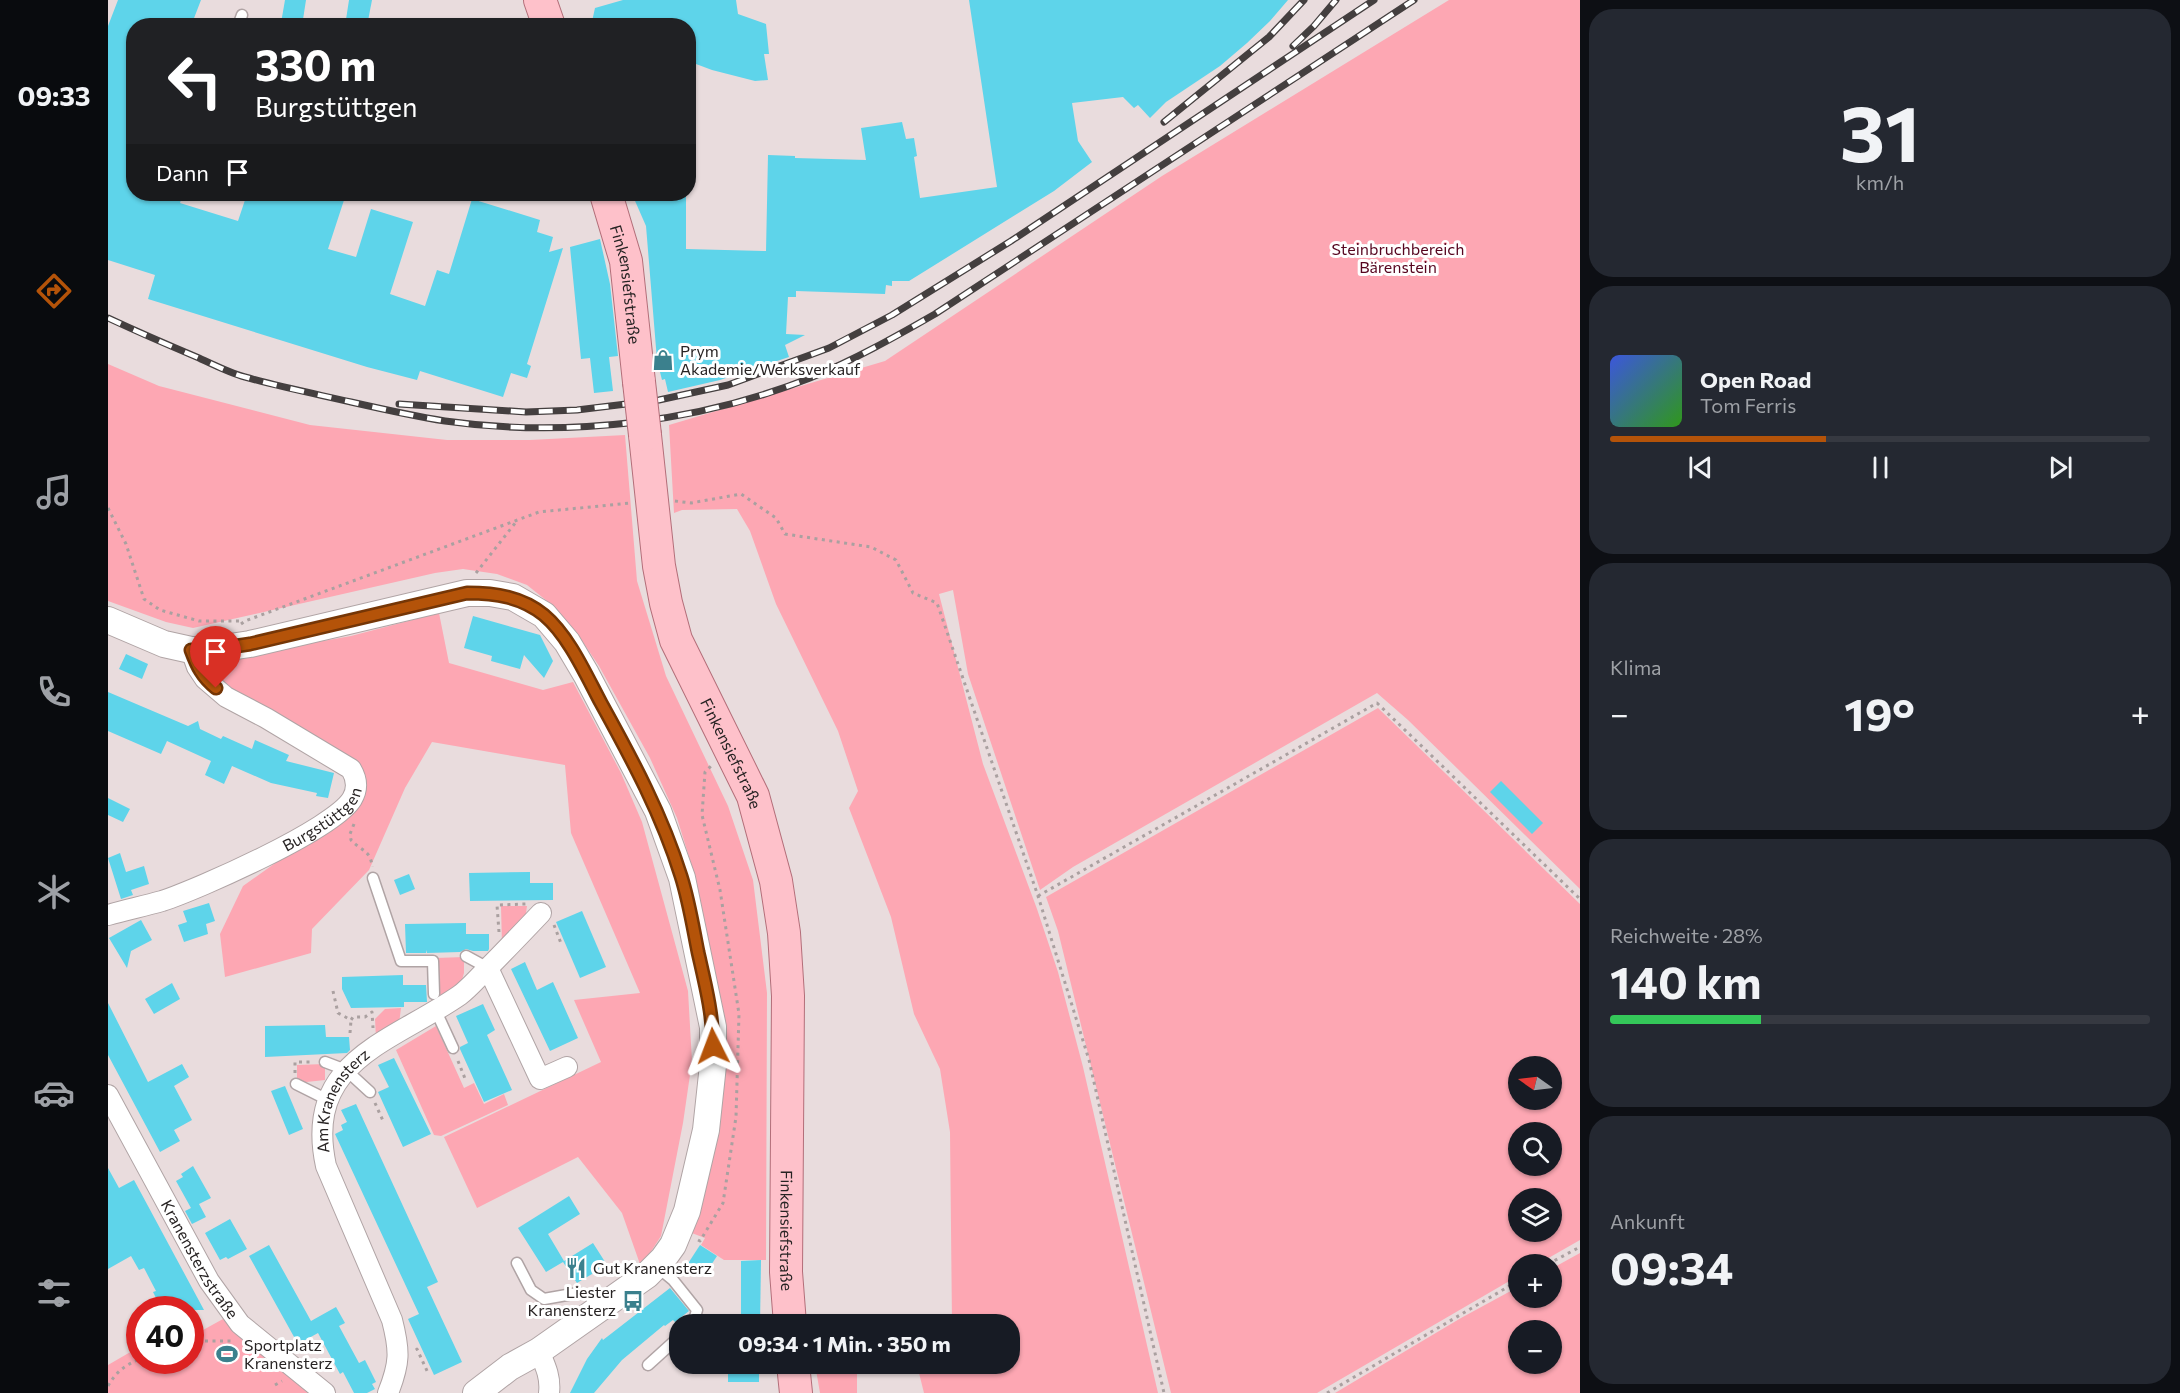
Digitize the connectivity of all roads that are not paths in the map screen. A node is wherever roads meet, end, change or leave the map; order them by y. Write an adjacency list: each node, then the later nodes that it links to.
1 (540, 0): 2 (main road)
2 (546, 18)
3 (608, 201): 24 (main road, Finkensiefstraße, bridge)
4 (108, 620): 5 (street)
5 (191, 650): 8 (street, Burgstüttgen); 21 (street)
6 (373, 872): 11 (lane)
7 (533, 909): 10 (street, Am Kranensterz)
8 (108, 915)
9 (466, 956): 10 (lane)
10 (488, 968): 11 (street, Am Kranensterz); 14 (street)
11 (434, 1002): 12 (lane); 15 (street, Am Kranensterz)
12 (453, 1048)
13 (324, 1062): 15 (lane)
14 (567, 1067)
15 (346, 1070): 17 (lane); 19 (street, Am Kranensterz)
16 (296, 1084): 19 (lane)
17 (370, 1092)
18 (108, 1095): 29 (street, Kranensterzstraße)
19 (328, 1100): 30 (street, Am Kranensterz)
20 (517, 1263): 22 (lane)
21 (656, 1266): 22 (street); 23 (lane)
22 (598, 1308): 26 (street)
23 (696, 1314)
24 (789, 1314)
25 (669, 1346): 27 (lane)
26 (539, 1351): 31 (street); 32 (street)
27 (648, 1365)
28 (794, 1374): 33 (main road)
29 (326, 1393)
30 (388, 1393)
31 (476, 1393)
32 (549, 1393)
33 (796, 1393)

